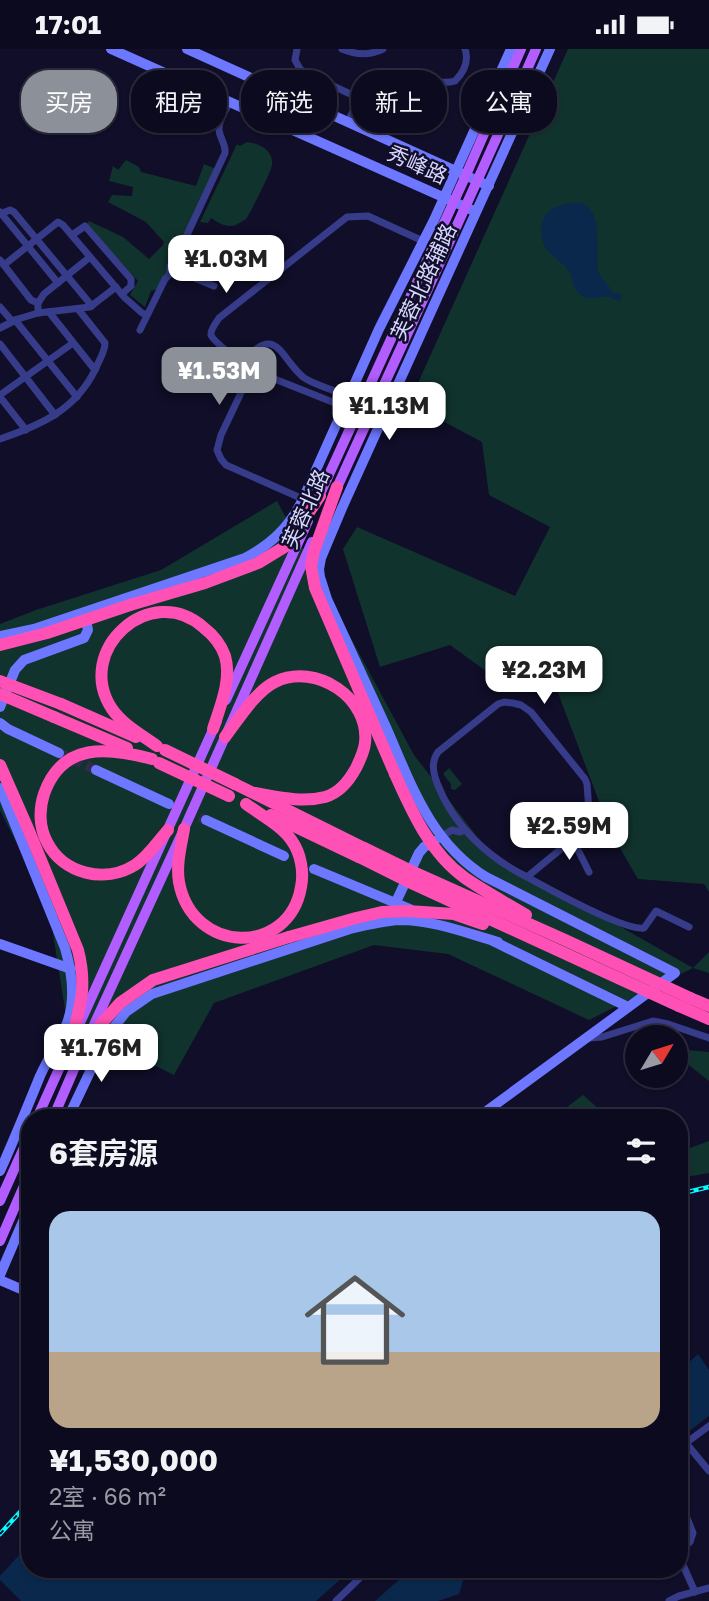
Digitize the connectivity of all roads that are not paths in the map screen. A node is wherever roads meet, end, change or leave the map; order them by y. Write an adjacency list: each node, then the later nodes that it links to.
1 (111, 49): 14 (street, 秀峰路)
2 (187, 49): 11 (street, 秀峰路)
3 (297, 49): 13 (street)
4 (342, 49): 5 (street)
5 (383, 49)
6 (465, 49): 12 (street)
7 (511, 49): 17 (street)
8 (521, 49): 17 (main road, 芙蓉北路)
9 (536, 49): 18 (main road, 芙蓉北路)
10 (550, 49): 18 (street)
11 (200, 52): 16 (street, 秀峰路)
12 (447, 83)
13 (351, 94)
14 (230, 102): 19 (street, 秀峰路); 28 (street)
15 (351, 115): 16 (street)
16 (348, 122): 17 (street, 秀峰路)
17 (461, 173): 18 (street, 秀峰路); 19 (main road, 芙蓉北路)
18 (483, 183): 20 (main road, 芙蓉北路)
19 (449, 200): 20 (street, 秀峰路); 24 (street, 芙蓉北路辅路); 57 (main road, 芙蓉北路)
20 (472, 210): 56 (main road, 芙蓉北路); 84 (street, 芙蓉北路辅路)
21 (0, 213): 23 (street); 25 (street)
22 (72, 235): 23 (street); 26 (street); 33 (street)
23 (36, 239): 25 (street); 29 (street)
24 (423, 241): 51 (street, 芙蓉北路辅路); 51 (street)
25 (28, 246): 27 (street); 30 (street)
26 (90, 257): 29 (street); 32 (street)
27 (2, 263): 34 (street)
28 (170, 274): 31 (street); 40 (street)
29 (67, 276): 30 (street); 35 (street)
30 (58, 283): 34 (street)
31 (214, 286)
32 (116, 287): 33 (street); 35 (street)
33 (122, 294): 40 (street)
34 (38, 303): 39 (street)
35 (92, 306): 37 (street)
36 (0, 307): 41 (street)
37 (78, 309): 38 (street); 47 (street)
38 (49, 312): 39 (street); 44 (street)
39 (38, 313): 41 (street)
40 (147, 315): 43 (street)
41 (13, 321): 42 (street); 46 (street)
42 (0, 328)
43 (140, 330)
44 (73, 343): 46 (street); 47 (street)
45 (0, 344): 48 (street)
46 (47, 361): 48 (street); 50 (street)
47 (95, 370): 50 (street)
48 (26, 377): 49 (street); 53 (street)
49 (0, 396): 54 (street)
50 (77, 397): 53 (street)
51 (349, 397): 52 (street, 芙蓉北路辅路)
52 (345, 407): 58 (street, 芙蓉北路辅路); 58 (street)
53 (55, 415): 54 (street)
54 (26, 430): 55 (street)
55 (0, 439)
56 (337, 487): 67 (main road, 芙蓉北路); 93 (highway, bridge)
57 (320, 496): 61 (highway, bridge); 66 (main road, 芙蓉北路)
58 (303, 499): 59 (street, 芙蓉北路辅路)
59 (85, 611): 60 (street, 芙蓉北路辅路); 64 (street)
60 (0, 636)
61 (0, 645)
62 (0, 681): 68 (highway, bridge)
63 (0, 694): 70 (highway, bridge)
64 (0, 707)
65 (0, 723): 69 (street)
66 (213, 729): 68 (highway); 81 (main road, 芙蓉北路)
67 (225, 737): 75 (highway); 80 (main road, 芙蓉北路)
68 (161, 748): 74 (highway, bridge)
69 (59, 753)
70 (156, 761): 74 (highway, bridge); 81 (highway)
71 (0, 765): 104 (highway)
72 (96, 770): 76 (street)
73 (0, 788): 97 (street)
74 (232, 790): 75 (highway); 77 (highway)
75 (255, 793): 86 (highway)
76 (169, 804)
77 (247, 804): 80 (highway); 86 (highway)
78 (456, 817): 82 (street); 83 (street); 85 (street)
79 (206, 820): 87 (street)
80 (184, 829): 104 (main road, 芙蓉北路)
81 (168, 830): 104 (main road, 芙蓉北路)
82 (452, 830): 83 (street); 84 (street)
83 (465, 830): 90 (street)
84 (441, 837): 91 (street); 100 (street, 芙蓉北路辅路)
85 (573, 840): 89 (street); 90 (street)
86 (362, 852): 93 (highway, bridge); 95 (highway, bridge)
87 (284, 856)
88 (314, 869): 91 (street)
89 (589, 872)
90 (527, 877): 92 (street)
91 (395, 904): 94 (street)
92 (689, 927)
93 (565, 940): 98 (highway, bridge)
94 (498, 943): 100 (street); 108 (street)
95 (542, 943): 98 (highway, bridge); 104 (highway, bridge)
96 (0, 944): 97 (street)
97 (71, 969): 105 (street)
98 (685, 1002): 99 (highway); 101 (highway)
99 (709, 1006)
100 (628, 1007): 102 (street)
101 (709, 1019)
102 (588, 1038): 103 (street); 109 (street)
103 (709, 1038)
104 (75, 1050): 106 (main road); 107 (main road)
105 (26, 1109)
106 (42, 1109)
107 (56, 1109)
108 (72, 1109)
109 (489, 1109)
110 (21, 1121): 112 (street)
111 (21, 1155): 114 (main road)
112 (0, 1171)
113 (21, 1193): 116 (main road)
114 (0, 1201)
115 (21, 1226): 117 (street)
116 (0, 1241)
117 (0, 1275)
118 (0, 1280): 119 (street)
119 (21, 1289)
120 (706, 1429): 121 (street); 122 (street)
121 (709, 1440)
122 (688, 1442)
123 (688, 1450): 124 (street)
124 (709, 1471)
125 (688, 1520): 126 (street)
126 (688, 1544)
127 (688, 1575): 130 (street)
128 (360, 1578): 131 (street)
129 (709, 1588): 130 (street)
130 (695, 1591): 132 (street)
131 (336, 1601)
132 (669, 1601)

